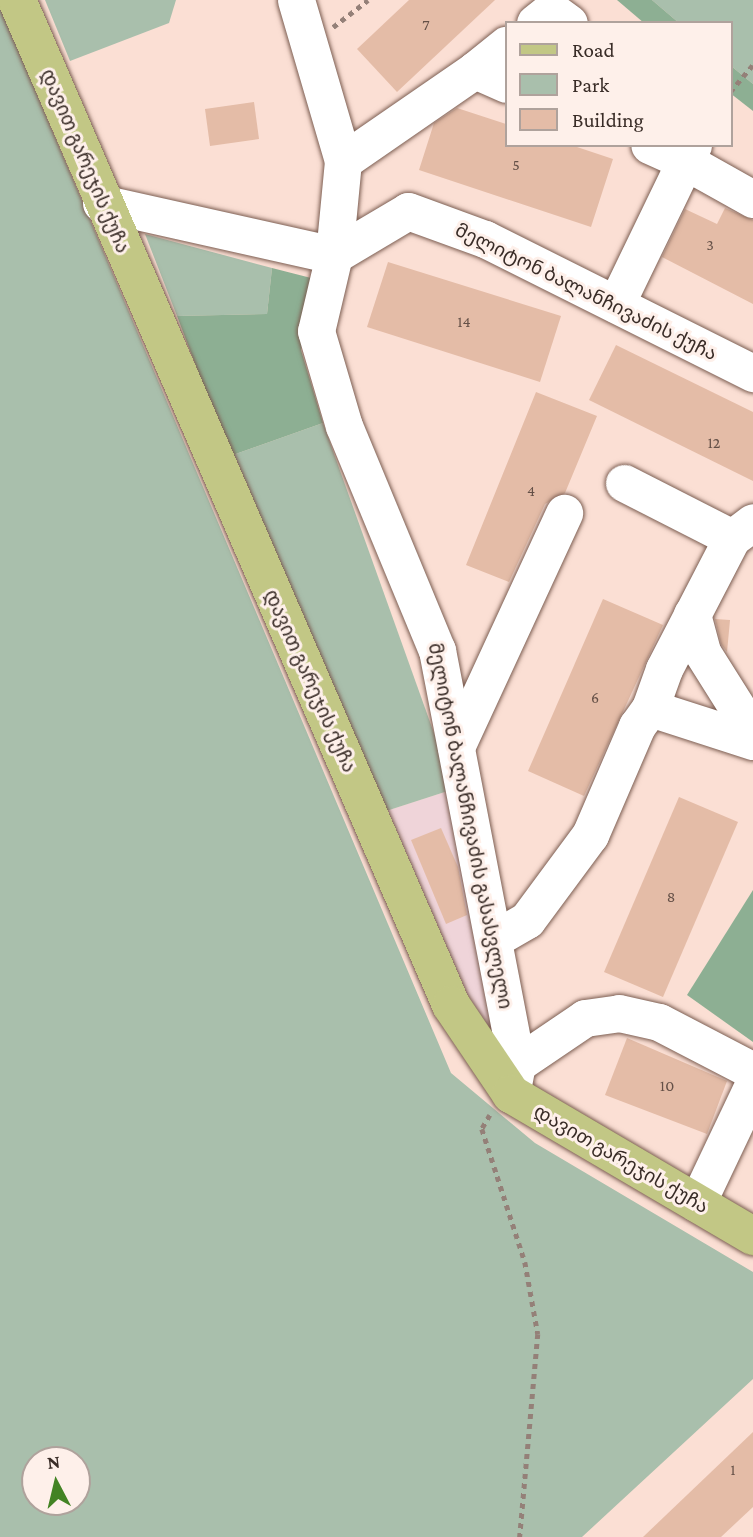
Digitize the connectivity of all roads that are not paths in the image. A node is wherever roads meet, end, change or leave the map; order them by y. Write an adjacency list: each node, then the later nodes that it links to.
1 (17, 0): 11 (main road, დავით გარეჯის ქუჩა)
2 (296, 0): 9 (street, მელიტონ ბალანჩივაძის გასასვლელი)
3 (537, 21): 4 (street)
4 (566, 21)
5 (504, 50): 6 (street)
6 (490, 77): 9 (street)
7 (659, 147): 8 (street)
8 (689, 153): 10 (street); 13 (street)
9 (344, 160): 12 (street, მელიტონ ბალანჩივაძის გასასვლელი)
10 (753, 199)
11 (102, 203): 12 (street); 25 (main road, დავით გარეჯის ქუჩა)
12 (334, 255): 13 (street, მელიტონ ბალანჩივაძის ქუჩა); 22 (street, მელიტონ ბალანჩივაძის გასასვლელი)
13 (616, 304): 14 (street, მელიტონ ბალანჩივაძის ქუჩა)
14 (753, 373)
15 (624, 483): 17 (street)
16 (564, 513): 22 (street)
17 (743, 530): 18 (street)
18 (692, 614): 19 (street); 20 (street)
19 (650, 708): 21 (street); 23 (street)
20 (753, 733)
21 (753, 741)
22 (456, 747): 23 (street, მელიტონ ბალანჩივაძის გასასვლელი)
23 (494, 939): 25 (street, მელიტონ ბალანჩივაძის გასასვლელი)
24 (753, 1071): 25 (street)
25 (514, 1079): 27 (main road, დავით გარეჯის ქუჩა)
26 (753, 1085): 27 (street)
27 (697, 1203): 28 (main road, დავით გარეჯის ქუჩა)
28 (753, 1236)

